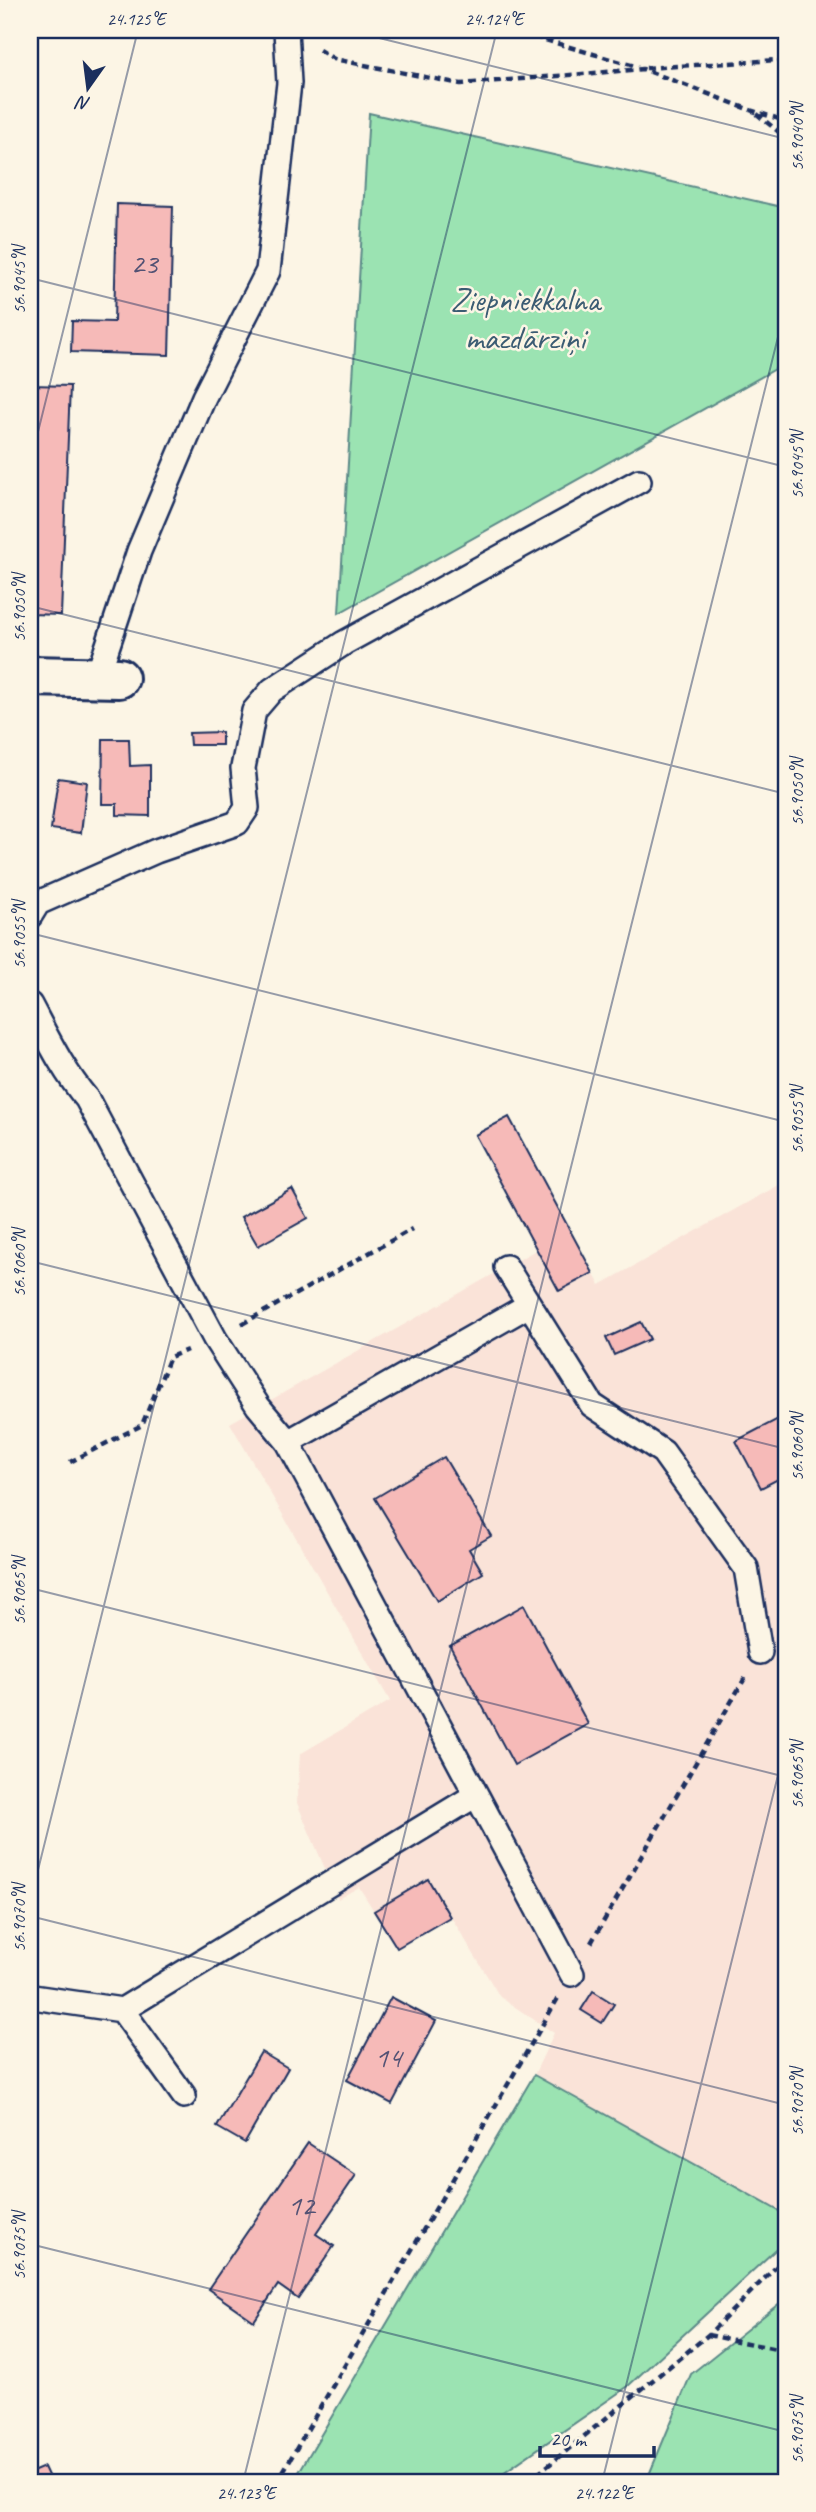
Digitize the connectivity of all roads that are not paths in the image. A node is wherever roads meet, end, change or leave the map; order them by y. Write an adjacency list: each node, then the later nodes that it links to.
1 (286, 31): 4 (lane)
2 (639, 481): 5 (lane)
3 (30, 676): 4 (street)
4 (108, 678)
5 (30, 916)
6 (30, 1005): 9 (lane)
7 (506, 1267): 8 (lane)
8 (529, 1305): 9 (lane); 10 (lane)
9 (288, 1442): 11 (lane)
10 (760, 1652)
11 (476, 1795): 12 (lane); 14 (lane)
12 (572, 1975)
13 (30, 1999): 14 (lane)
14 (122, 2010): 15 (lane)
15 (184, 2096)

